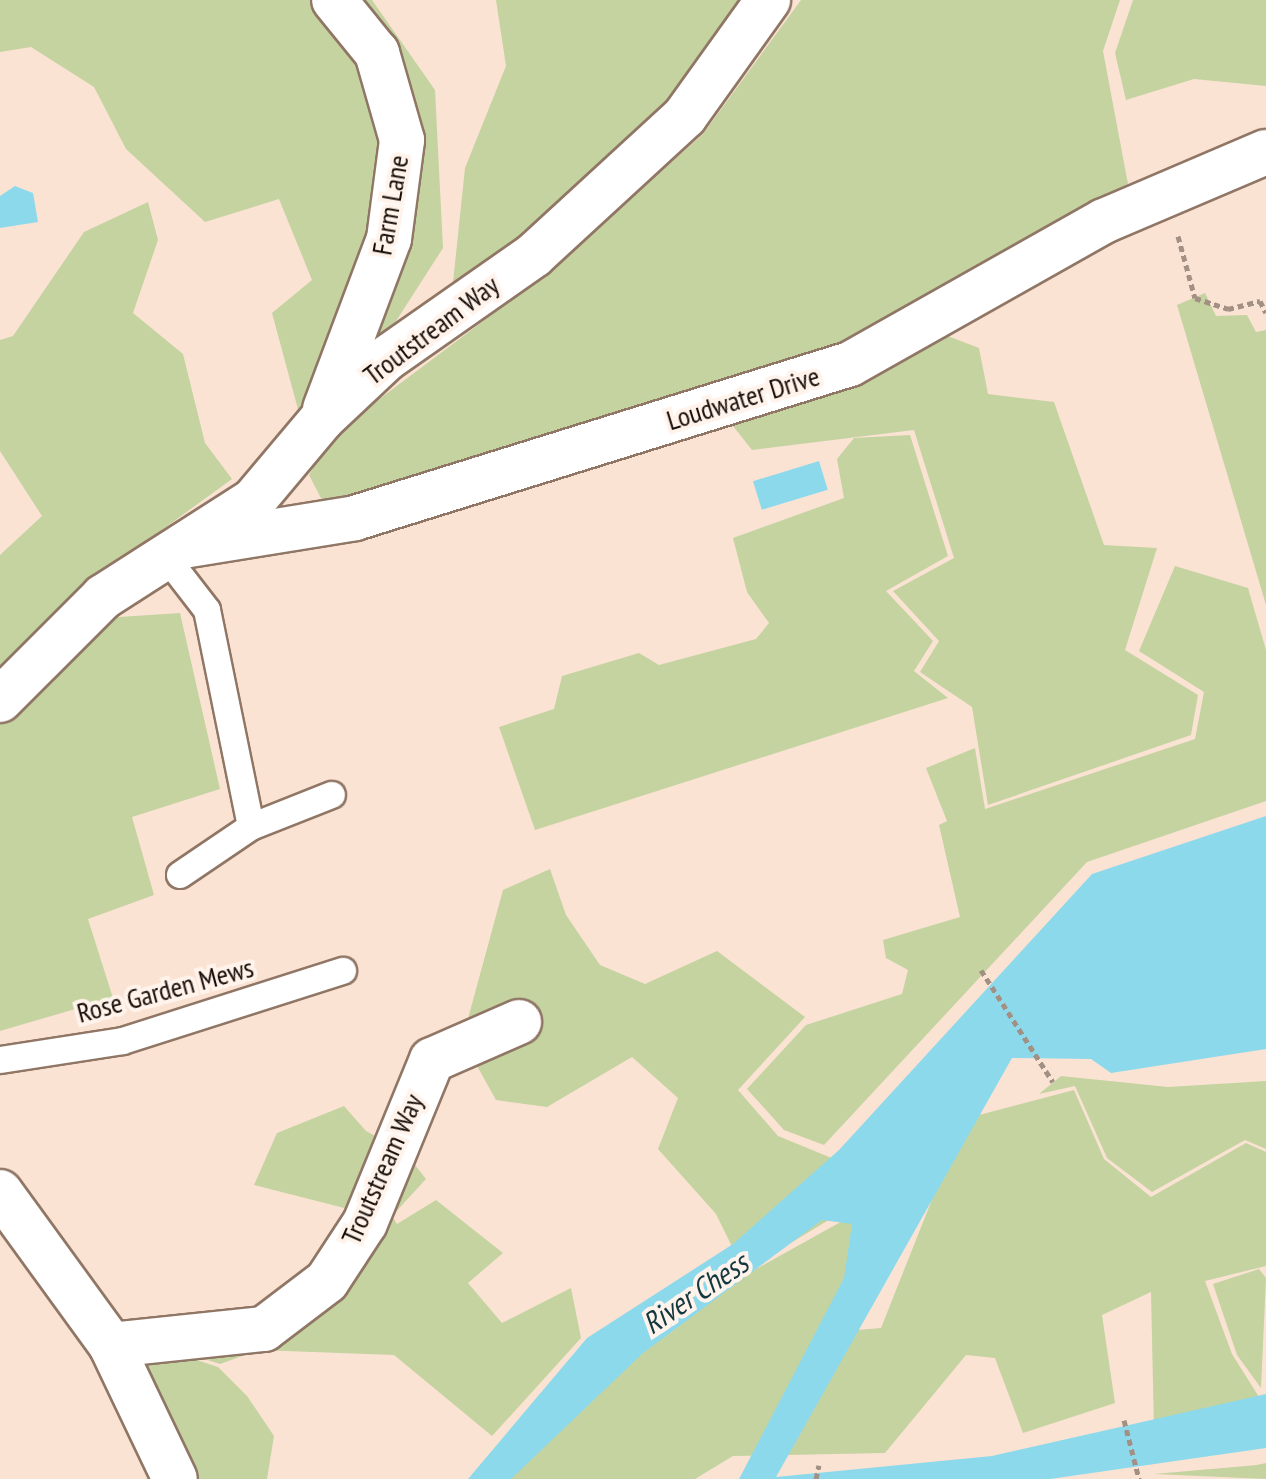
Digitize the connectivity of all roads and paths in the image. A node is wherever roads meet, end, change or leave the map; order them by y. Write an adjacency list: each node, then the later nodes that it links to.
1 (334, 0): 6 (street, Farm Lane)
2 (768, 0): 6 (street, Troutstream Way)
3 (1266, 152): 4 (street, Loudwater Drive)
4 (1166, 192): 5 (path); 7 (street, Loudwater Drive)
5 (1266, 313)
6 (322, 419): 7 (street, Troutstream Way)
7 (175, 551): 8 (street, Troutstream Way); 10 (lane)
8 (0, 700)
9 (332, 795): 10 (lane)
10 (251, 827): 11 (lane)
11 (180, 875)
12 (981, 970): 16 (path)
13 (343, 971): 15 (lane, Rose Garden Mews)
14 (519, 1022): 18 (street, Troutstream Way)
15 (0, 1060)
16 (1053, 1082)
17 (0, 1192): 18 (street)
18 (111, 1345): 21 (street)
19 (1124, 1420): 23 (path)
20 (819, 1465): 22 (path)
21 (175, 1479)
22 (816, 1479)
23 (1139, 1479)

